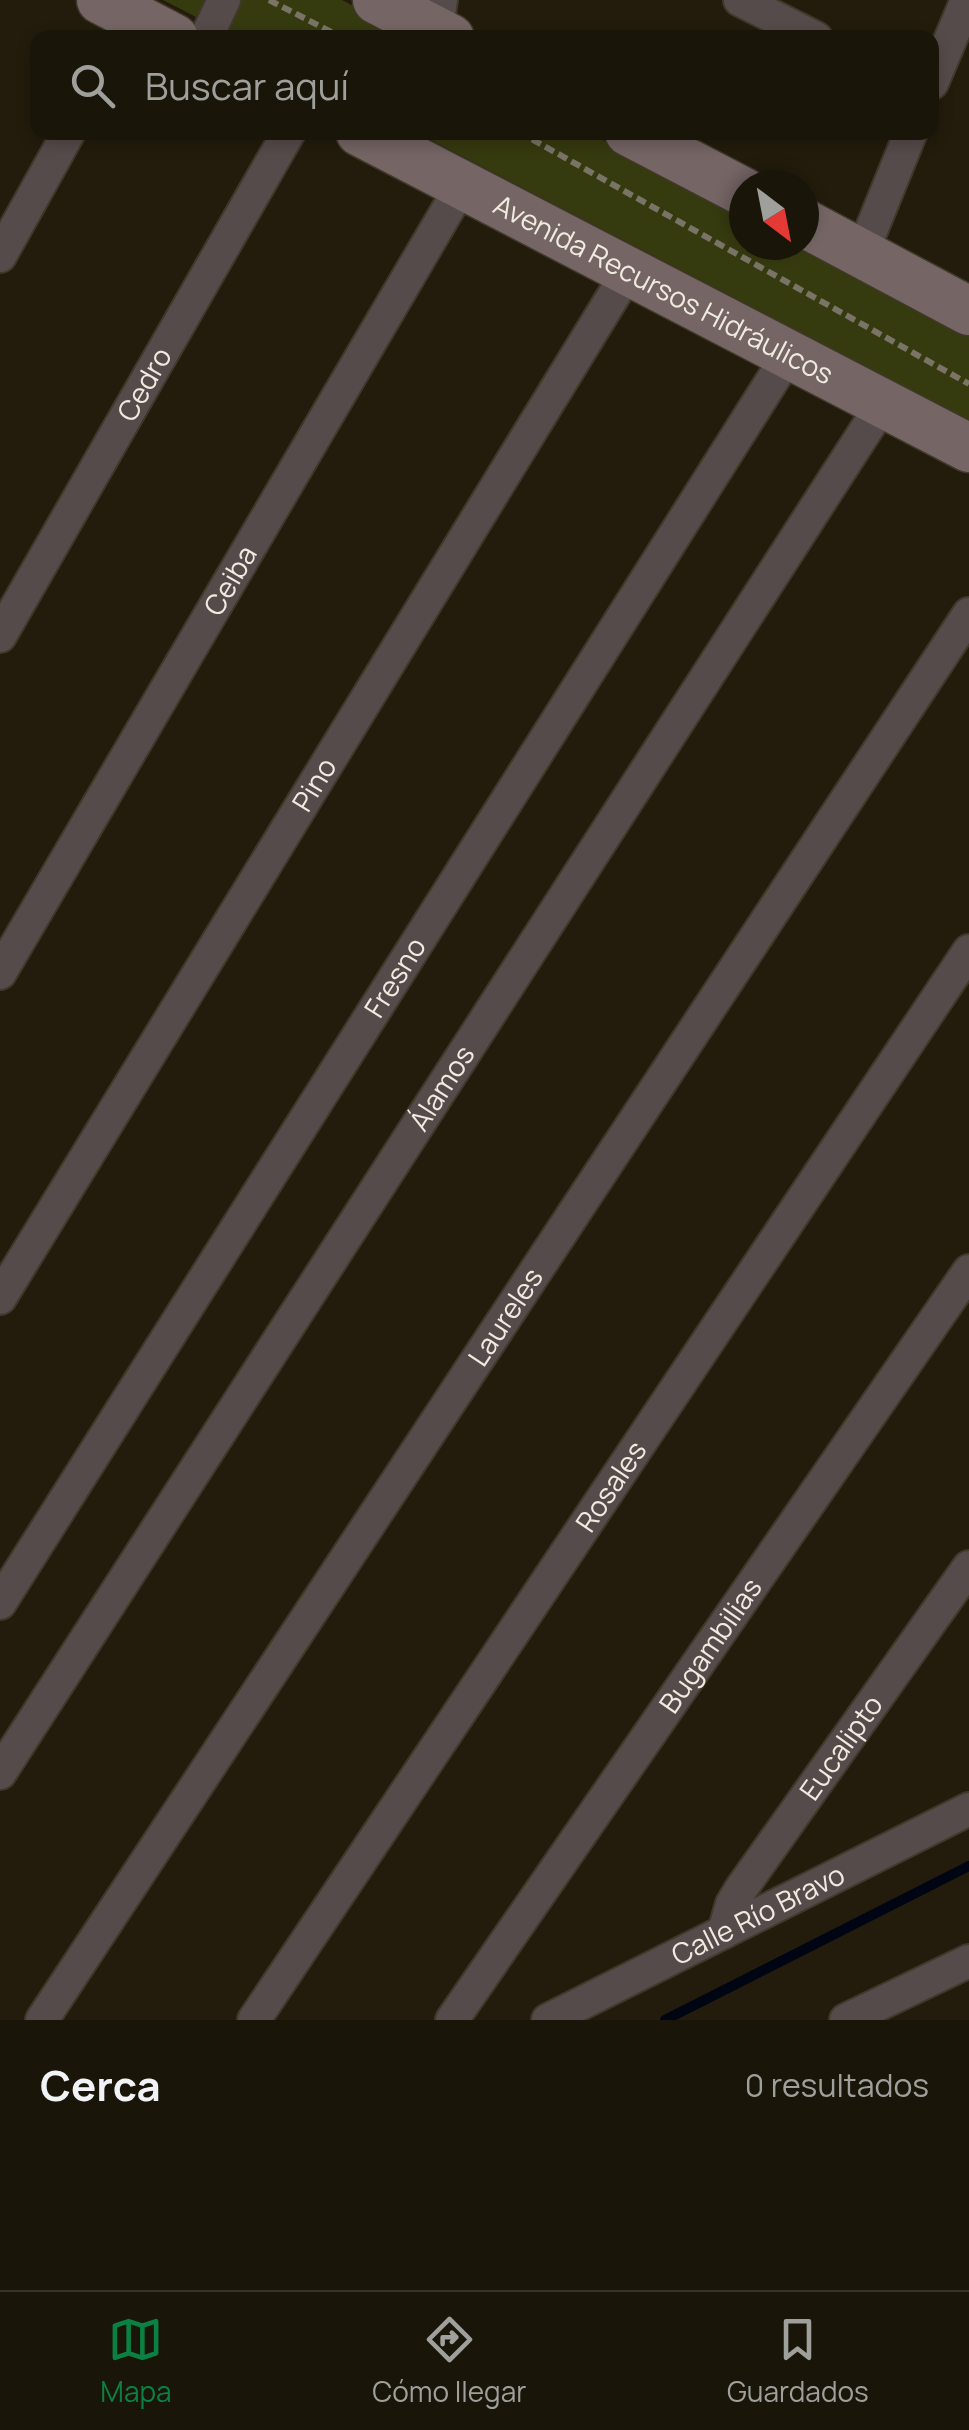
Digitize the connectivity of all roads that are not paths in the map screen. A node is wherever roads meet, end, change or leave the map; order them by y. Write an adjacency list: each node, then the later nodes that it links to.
1 (224, 0): 6 (street)
2 (377, 0): 5 (street)
3 (740, 0): 7 (street)
4 (967, 0): 8 (street)
5 (442, 23)
6 (210, 30)
7 (800, 30)
8 (939, 66)
9 (65, 140): 18 (street)
10 (284, 140): 25 (street, Cedro)
11 (375, 140): 15 (street, Avenida Recursos Hidráulicos)
12 (644, 140): 14 (street)
13 (908, 140): 17 (street)
14 (729, 184)
15 (461, 187): 19 (street, Avenida Recursos Hidráulicos); 27 (street, Ceiba)
16 (819, 232): 17 (street)
17 (862, 253): 20 (street)
18 (0, 256)
19 (628, 272): 21 (street, Avenida Recursos Hidráulicos); 29 (street, Pino)
20 (968, 308)
21 (789, 354): 22 (street, Avenida Recursos Hidráulicos); 31 (street, Fresno)
22 (884, 402): 23 (street, Avenida Recursos Hidráulicos); 32 (street, Álamos)
23 (969, 448)
24 (969, 614): 36 (street, Laureles)
25 (0, 636)
26 (969, 952): 37 (street, Rosales)
27 (0, 973)
28 (969, 1271): 38 (street, Bugambilias)
29 (0, 1298)
30 (969, 1567): 34 (street, Eucalipto)
31 (0, 1603)
32 (0, 1773)
33 (969, 1810): 34 (street, Calle Río Bravo)
34 (724, 1932): 39 (street, Calle Río Bravo)
35 (969, 1961): 40 (street)
36 (42, 2020)
37 (254, 2020)
38 (452, 2020)
39 (548, 2020)
40 (846, 2020)

